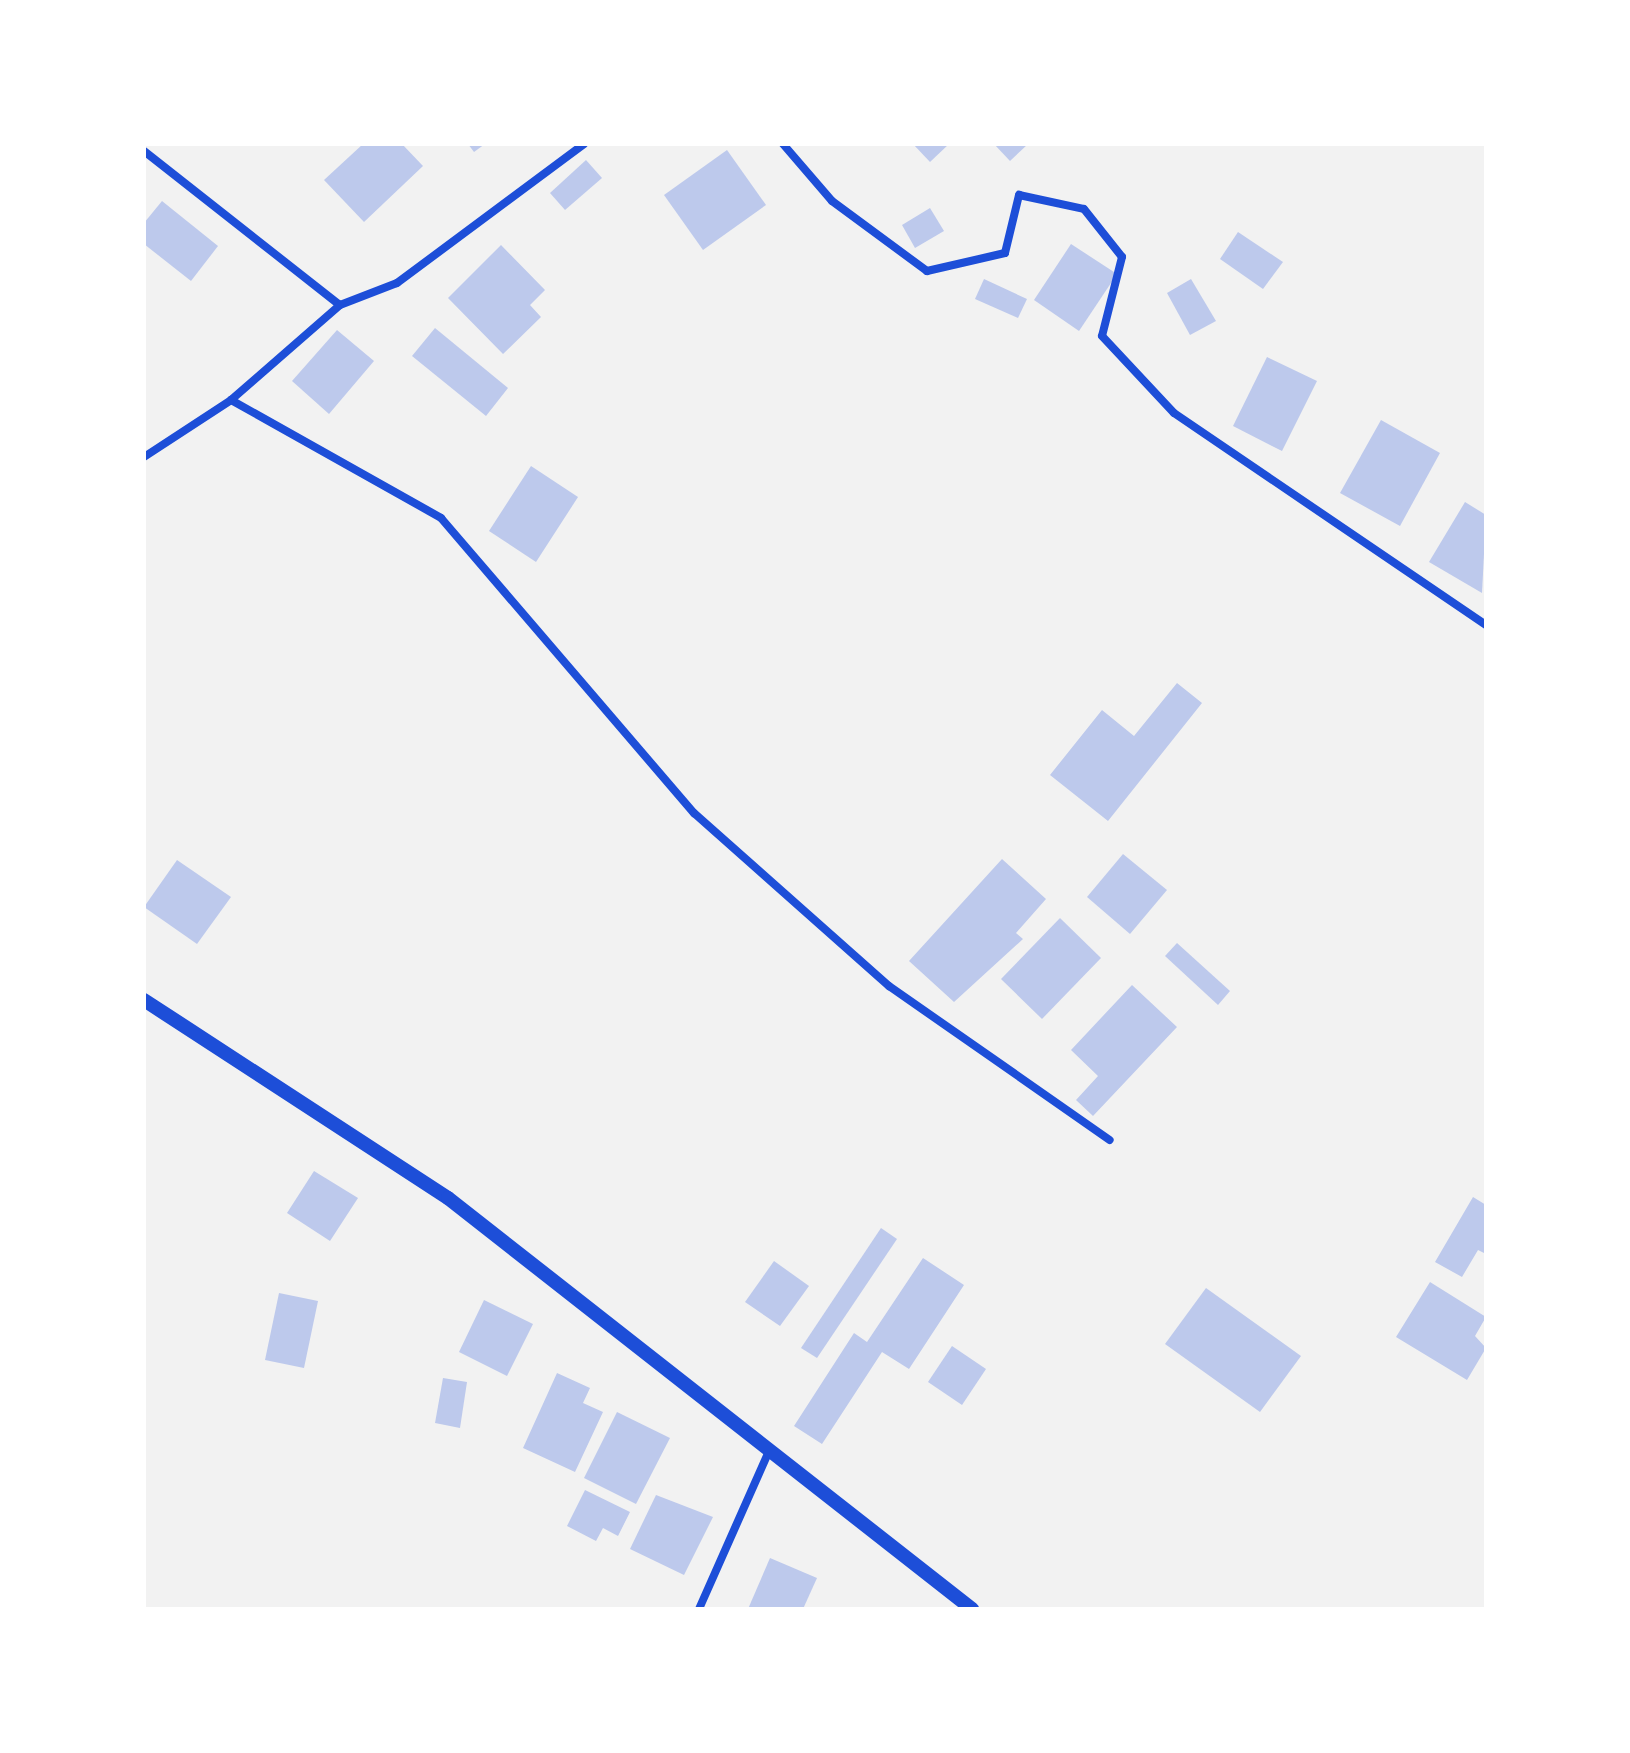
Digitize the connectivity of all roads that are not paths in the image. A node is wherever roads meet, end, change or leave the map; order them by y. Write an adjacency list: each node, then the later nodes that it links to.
1 (584, 144): 4 (street)
2 (783, 144): 7 (street)
3 (144, 151): 4 (street)
4 (340, 305): 5 (street)
5 (231, 400): 6 (street); 9 (street)
6 (144, 457)
7 (1486, 625)
8 (144, 1000): 10 (street)
9 (1110, 1140)
10 (768, 1453): 11 (street); 12 (street)
11 (699, 1609)
12 (972, 1609)

